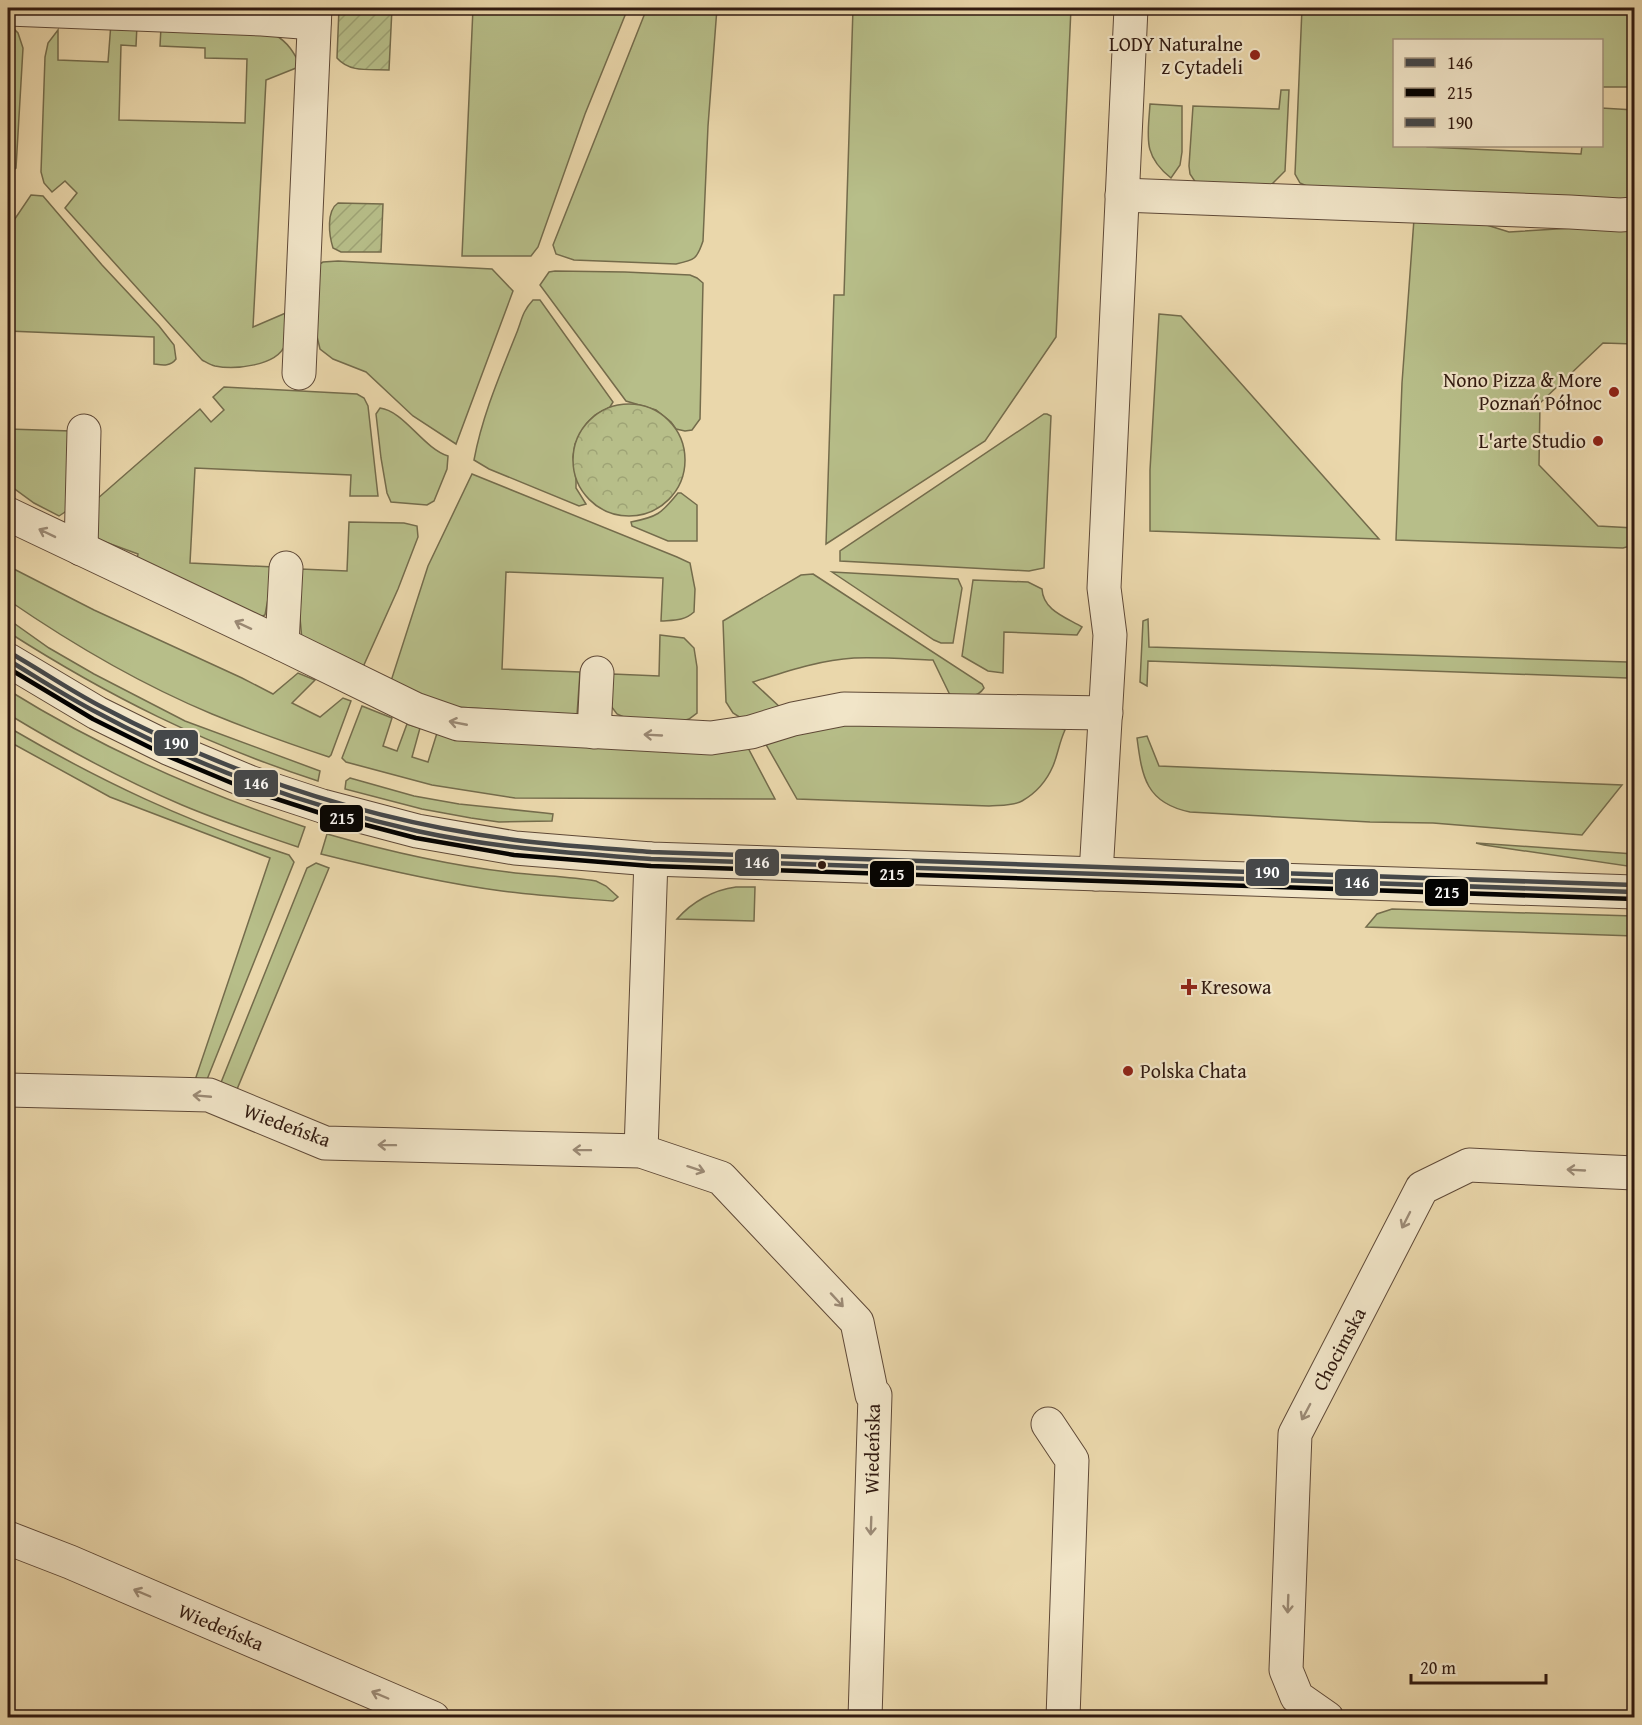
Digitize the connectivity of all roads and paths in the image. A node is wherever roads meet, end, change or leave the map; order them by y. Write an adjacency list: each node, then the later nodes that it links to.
1 (1131, 8): 4 (street)
2 (8, 9): 3 (street)
3 (315, 15): 6 (street)
4 (1122, 195): 5 (street); 14 (street)
5 (1635, 214)
6 (299, 373)
7 (84, 431): 9 (street)
8 (8, 514): 9 (street, one-way to 8)
9 (81, 549): 11 (street, one-way to 9)
10 (286, 568): 11 (street)
11 (282, 644): 15 (street, one-way to 11)
12 (8, 660): 16 (street)
13 (597, 673): 15 (street)
14 (1106, 713): 15 (street, one-way to 15); 17 (street)
15 (594, 732)
16 (651, 859): 17 (street); 20 (street)
17 (1096, 874): 18 (street)
18 (1635, 892)
19 (8, 1090): 20 (street, Wiedeńska, one-way to 19)
20 (641, 1151): 25 (street, Wiedeńska, one-way to 25)
21 (1635, 1173): 27 (street, Chocimska, one-way to 27)
22 (1048, 1424): 26 (street)
23 (8, 1538): 24 (street, Wiedeńska, one-way to 23)
24 (433, 1718)
25 (865, 1718)
26 (1064, 1718)
27 (1328, 1718)

